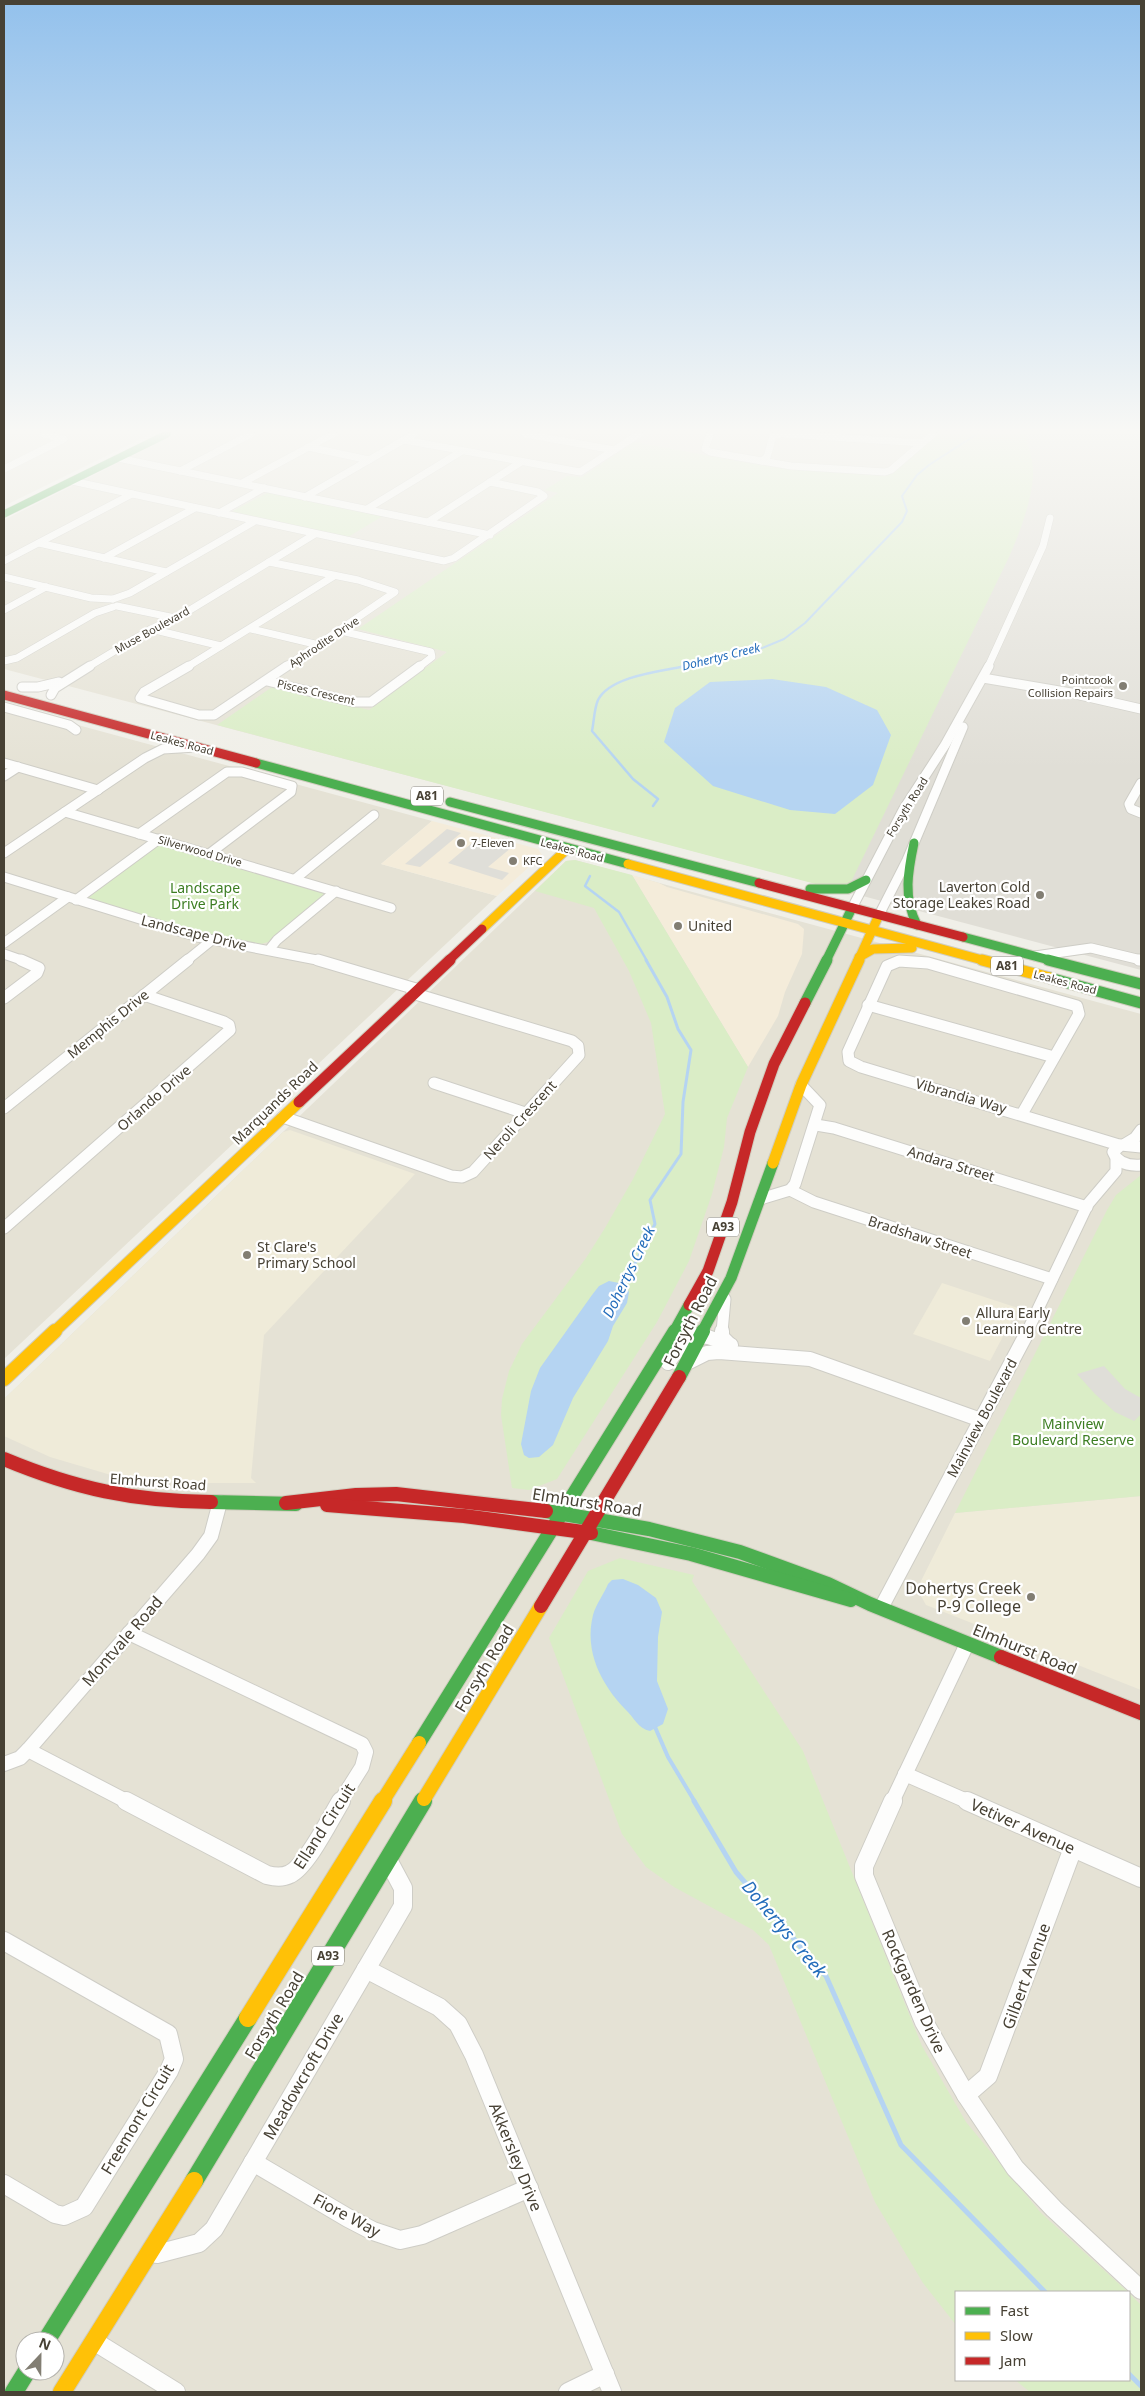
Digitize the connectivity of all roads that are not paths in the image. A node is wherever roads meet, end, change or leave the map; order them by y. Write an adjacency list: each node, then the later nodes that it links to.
1 (34, 546): 10 (street)
2 (51, 546): 9 (street)
3 (126, 546): 9 (street)
4 (212, 546): 12 (street)
5 (296, 546): 11 (street, Muse Boulevard)
6 (371, 546): 7 (street)
7 (472, 546)
8 (1042, 546): 28 (street, Forsyth Road)
9 (104, 558): 12 (street)
10 (4, 561)
11 (269, 562): 14 (street, Aphrodite Drive); 21 (street, Muse Boulevard)
12 (166, 572): 17 (street)
13 (4, 576): 15 (street)
14 (334, 576): 23 (street); 24 (street, Aphrodite Drive)
15 (46, 587): 16 (street); 19 (street)
16 (91, 598): 17 (street); 18 (street)
17 (116, 602): 18 (street); 20 (street); 21 (street)
18 (103, 604): 20 (street)
19 (4, 610)
20 (95, 613): 27 (street)
21 (175, 618): 22 (street, Muse Boulevard)
22 (151, 629): 25 (street); 29 (street, Muse Boulevard)
23 (251, 629): 25 (street); 26 (street)
24 (341, 631): 26 (street, Aphrodite Drive); 30 (street, Pisces Crescent)
25 (221, 646): 30 (street, Aphrodite Drive)
26 (319, 646): 30 (street, Aphrodite Drive)
27 (4, 661)
28 (983, 678): 32 (street, Forsyth Road); 35 (street)
29 (66, 680): 31 (street, Muse Boulevard); 34 (street, Muse Boulevard)
30 (267, 681)
31 (17, 686): 34 (main road, Leakes Road)
32 (978, 687): 35 (street); 37 (street, Forsyth Road)
33 (4, 695): 40 (main road, Leakes Road / A81)
34 (51, 695): 47 (main road, Leakes Road)
35 (1097, 699): 38 (street)
36 (4, 707): 39 (street)
37 (968, 708): 55 (street, Forsyth Road); 61 (street, Forsyth Road)
38 (1141, 709)
39 (76, 730)
40 (160, 736): 41 (main road, Leakes Road / A81); 42 (street)
41 (199, 747): 42 (street); 56 (main road, Leakes Road / A81)
42 (145, 758): 48 (street)
43 (4, 763): 44 (street)
44 (18, 767): 45 (street); 48 (street)
45 (4, 776)
46 (1141, 783): 51 (street)
47 (389, 787)
48 (98, 790): 50 (street)
49 (434, 798): 62 (main road, Leakes Road / A81)
50 (65, 812): 53 (street, Silverwood Drive); 57 (street)
51 (1141, 814)
52 (374, 815): 60 (street)
53 (139, 834): 54 (street, Silverwood Drive); 58 (street)
54 (159, 839): 58 (street, Silverwood Drive); 64 (street)
55 (914, 843): 68 (street, Forsyth Road); 70 (main road)
56 (567, 849): 67 (main road, Leakes Road / A81); 84 (main road, Marquands Road)
57 (4, 853)
58 (209, 854): 60 (street, Silverwood Drive)
59 (4, 877): 64 (street, Landscape Drive)
60 (295, 879): 63 (street, Silverwood Drive)
61 (866, 880): 62 (main road); 66 (street, Forsyth Road)
62 (783, 890): 66 (main road, Leakes Road / A81)
63 (336, 891): 65 (street, Silverwood Drive); 76 (street)
64 (72, 898): 73 (street, Landscape Drive); 75 (street)
65 (391, 908)
66 (852, 908): 68 (main road, Leakes Road / A81); 69 (main road, A93)
67 (815, 915): 69 (main road, Leakes Road / A81); 71 (main road)
68 (879, 915): 70 (main road, Leakes Road / A81); 72 (main road, A93)
69 (844, 923): 72 (main road, Leakes Road / A81); 82 (main road, Forsyth Road / A93)
70 (917, 925): 79 (main road, Leakes Road / A81)
71 (822, 929)
72 (872, 930): 77 (main road, Leakes Road / A81); 80 (main road, Forsyth Road / A93)
73 (212, 940): 76 (street, Landscape Drive); 85 (street, Memphis Drive)
74 (822, 942): 82 (main road)
75 (4, 944)
76 (269, 950): 84 (street, Landscape Drive)
77 (959, 953): 80 (main road); 87 (main road, Leakes Road / A81)
78 (4, 954): 86 (street)
79 (1033, 956): 81 (street); 83 (main road, Leakes Road / A81)
80 (859, 957): 91 (main road, Forsyth Road / A93)
81 (1141, 960)
82 (822, 967): 113 (main road, Forsyth Road / A93)
83 (1141, 984)
84 (414, 991): 93 (street, Neroli Crescent); 95 (main road, Marquands Road)
85 (144, 995): 92 (street, Memphis Drive); 105 (street, Orlando Drive)
86 (4, 998)
87 (1141, 1003)
88 (868, 1005): 89 (street); 89 (street); 94 (street, Vibrandia Way)
89 (1054, 1057): 94 (street)
90 (434, 1083): 93 (street)
91 (801, 1085): 96 (street); 103 (main road, Forsyth Road / A93)
92 (4, 1108)
93 (525, 1113): 95 (street, Neroli Crescent)
94 (1022, 1114): 99 (street, Vibrandia Way)
95 (283, 1117): 112 (main road, Marquands Road)
96 (816, 1125): 102 (street); 104 (street, Andara Street)
97 (1141, 1130): 99 (street)
98 (1141, 1147): 99 (street)
99 (1118, 1150): 100 (street); 101 (street, Mainview Boulevard)
100 (1139, 1165): 101 (street, Mainview Boulevard)
101 (1112, 1176): 104 (street, Mainview Boulevard)
102 (790, 1190): 103 (street); 107 (street, Bradshaw Street)
103 (760, 1198): 106 (main road, Forsyth Road / A93)
104 (1087, 1207): 107 (street, Mainview Boulevard)
105 (4, 1228)
106 (731, 1278): 108 (main road, Forsyth Road / A93); 109 (street)
107 (1052, 1279): 114 (street, Mainview Boulevard)
108 (702, 1336): 109 (street); 111 (main road, Forsyth Road / A93); 113 (street)
109 (731, 1346): 110 (street)
110 (756, 1355): 111 (street); 114 (street)
111 (687, 1363): 119 (main road, Forsyth Road / A93)
112 (4, 1379)
113 (622, 1418): 118 (main road, Forsyth Road / A93)
114 (981, 1420): 122 (street, Mainview Boulevard)
115 (4, 1459): 116 (main road, Elmhurst Road)
116 (220, 1502): 117 (main road, Elmhurst Road); 123 (street, Montvale Road)
117 (286, 1503): 118 (main road, Elmhurst Road); 120 (main road, Elmhurst Road)
118 (562, 1513): 119 (main road, Elmhurst Road); 120 (main road, Forsyth Road / A93)
119 (594, 1518): 121 (main road, Forsyth Road / A93); 122 (main road, Elmhurst Road)
120 (552, 1529): 121 (main road, Elmhurst Road); 140 (main road, Forsyth Road / A93)
121 (584, 1533): 122 (main road, Elmhurst Road); 130 (main road, Forsyth Road / A93)
122 (875, 1606): 124 (main road, Elmhurst Road)
123 (129, 1633): 126 (street, Montvale Road); 126 (street, Elland Circuit)
124 (967, 1644): 125 (main road, Elmhurst Road); 128 (street, Rockgarden Drive)
125 (1141, 1713)
126 (28, 1750): 127 (street, Montvale Road)
127 (4, 1764)
128 (905, 1774): 129 (street, Vetiver Avenue); 134 (street, Rockgarden Drive)
129 (1073, 1848): 131 (street, Vetiver Avenue); 134 (street, Gilbert Avenue)
130 (387, 1858): 133 (street, Meadowcroft Drive); 138 (main road, Forsyth Road / A93)
131 (1141, 1878)
132 (4, 1942): 136 (street, Freemont Circuit)
133 (366, 1969): 135 (street, Meadowcroft Drive); 137 (street, Akkersley Drive)
134 (966, 2094): 139 (street, Rockgarden Drive)
135 (253, 2162): 137 (street, Fiore Way); 138 (street, Meadowcroft Drive)
136 (4, 2184)
137 (528, 2188): 143 (street, Akkersley Drive)
138 (148, 2256): 141 (main road, Forsyth Road / A93)
139 (1141, 2290)
140 (52, 2331)
141 (95, 2342): 142 (main road, Forsyth Road / A93); 148 (street)
142 (74, 2374): 146 (main road, Forsyth Road / A93); 147 (street)
143 (605, 2374): 149 (street); 150 (street, Akkersley Drive)
144 (21, 2381): 145 (main road)
145 (14, 2392)
146 (62, 2392)
147 (82, 2392)
148 (176, 2392)
149 (568, 2392)
150 (612, 2392)

